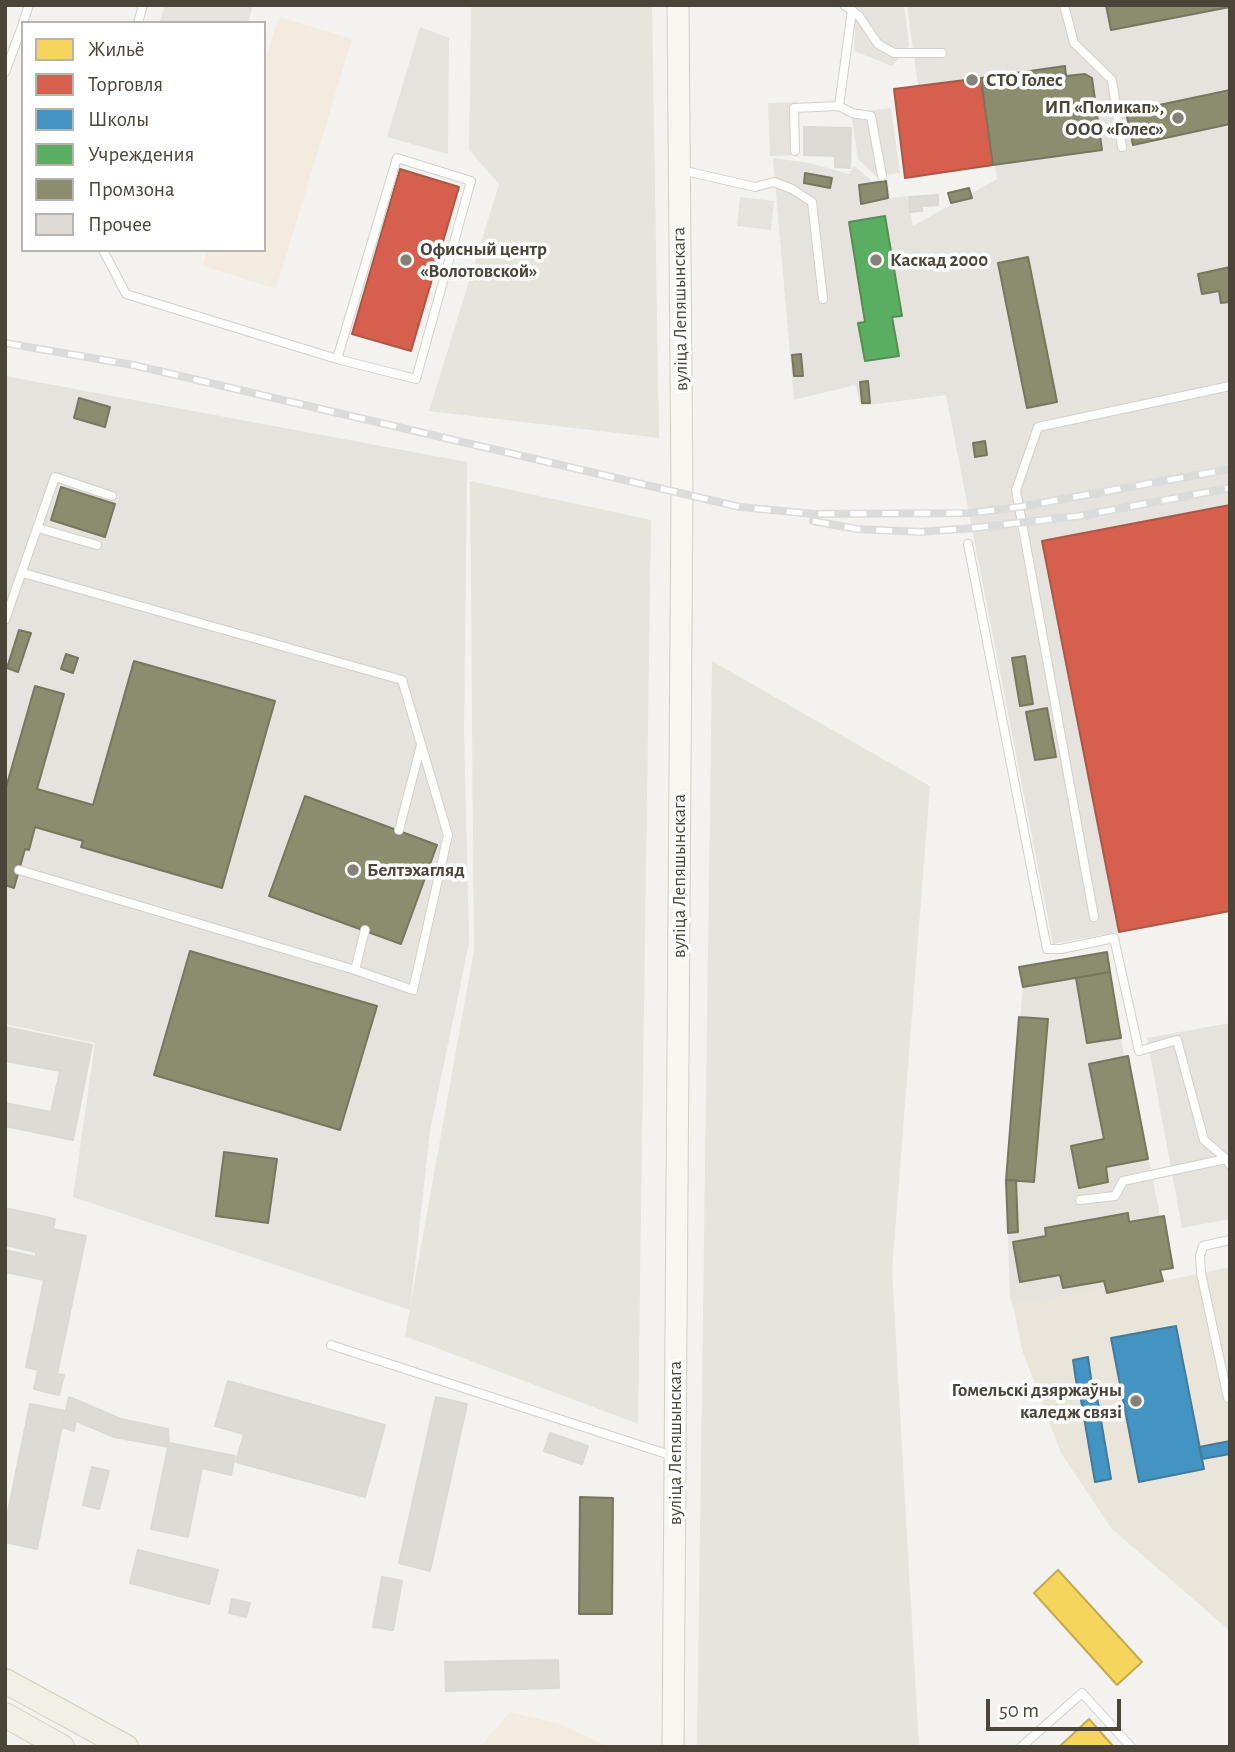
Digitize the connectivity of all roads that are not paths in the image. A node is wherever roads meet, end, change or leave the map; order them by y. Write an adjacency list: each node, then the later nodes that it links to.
1 (678, 5): 10 (main road, вуліца Лепяшынскага)
2 (1064, 5): 8 (lane)
3 (848, 8): 5 (lane); 7 (lane)
4 (21, 28): 6 (lane)
5 (942, 53)
6 (5, 72)
7 (839, 106): 9 (lane); 11 (lane)
8 (1122, 147)
9 (795, 150)
10 (678, 169): 13 (lane); 33 (main road, вуліца Лепяшынскага)
11 (882, 176)
12 (104, 252): 14 (lane)
13 (823, 299)
14 (337, 359): 14 (lane)
15 (1230, 386): 25 (lane)
16 (112, 496): 17 (lane)
17 (38, 528): 19 (lane); 20 (lane)
18 (968, 544): 28 (lane)
19 (97, 545)
20 (23, 573): 21 (lane); 22 (lane)
21 (5, 620)
22 (421, 745): 23 (lane); 27 (lane)
23 (399, 830)
24 (19, 870): 27 (lane)
25 (1094, 917)
26 (365, 930): 27 (lane)
27 (355, 970)
28 (1228, 1162): 29 (lane)
29 (1080, 1200)
30 (1230, 1240): 32 (lane)
31 (331, 1345): 33 (lane)
32 (1228, 1398)
33 (676, 1457): 38 (main road, вуліца Лепяшынскага)
34 (5, 1681): 37 (main road)
35 (5, 1715): 36 (main road)
36 (62, 1747)
37 (126, 1747)
38 (673, 1747)
39 (1021, 1747): 40 (lane)
40 (1131, 1747)

